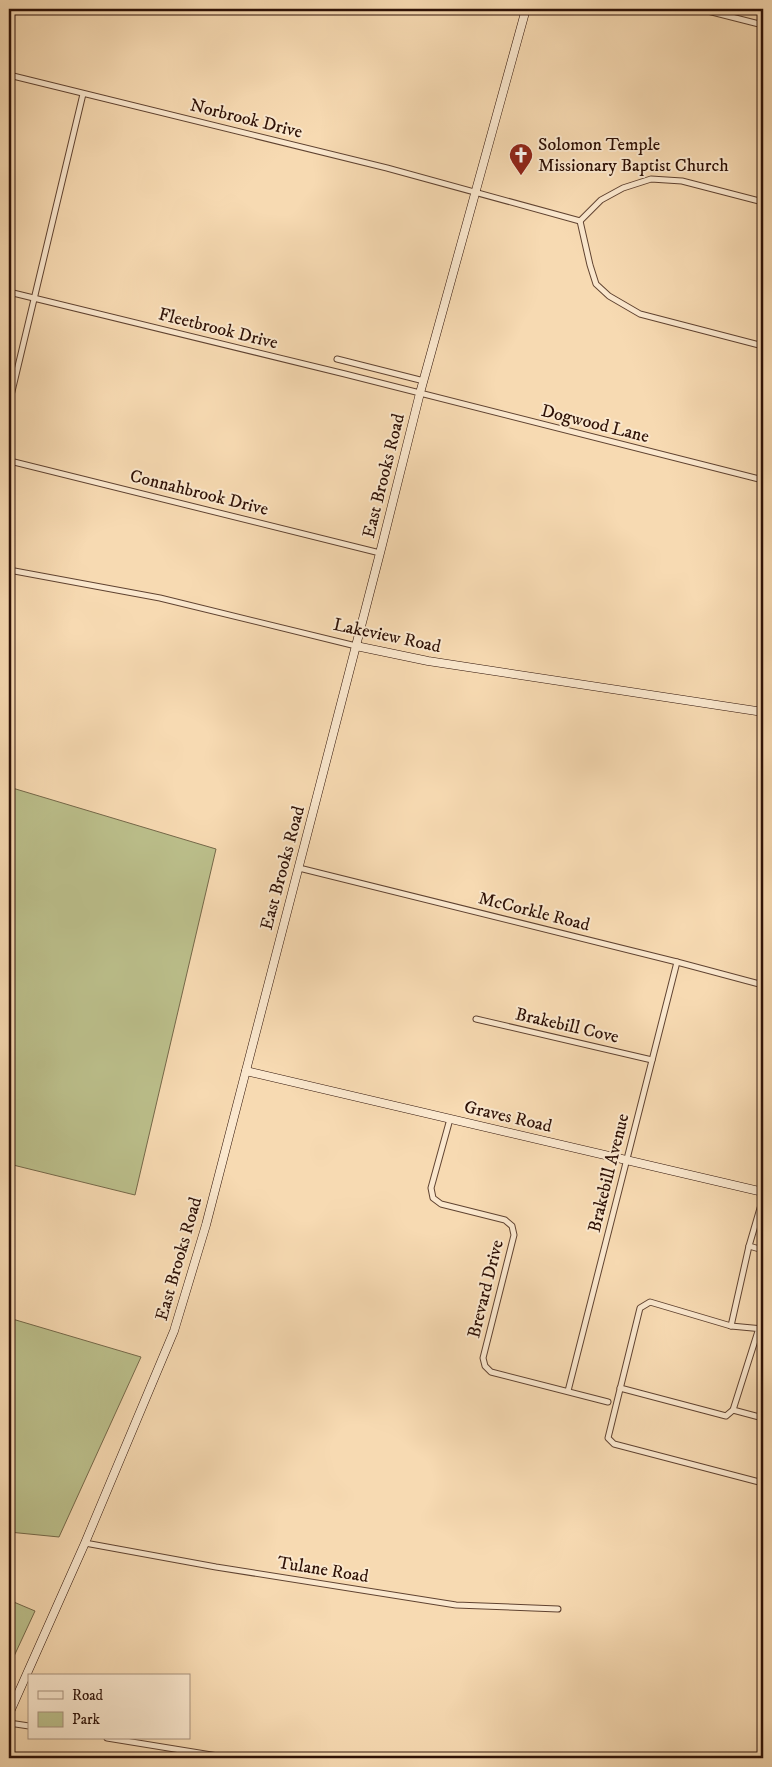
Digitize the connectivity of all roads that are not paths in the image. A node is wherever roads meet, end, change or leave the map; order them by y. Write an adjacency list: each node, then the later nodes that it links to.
1 (526, 9): 6 (main road, East Brooks Road)
2 (700, 9): 3 (street)
3 (763, 25)
4 (9, 76): 5 (street, Norbrook Drive)
5 (84, 94): 6 (street, Norbrook Drive); 10 (street)
6 (476, 193): 8 (street, Norbrook Drive); 14 (main road, East Brooks Road)
7 (763, 202): 8 (street)
8 (580, 222): 11 (street)
9 (9, 292): 10 (street, Fleetbrook Drive)
10 (35, 299): 15 (street, Fleetbrook Drive); 17 (street)
11 (763, 346)
12 (337, 359): 13 (street)
13 (400, 375): 14 (street); 15 (street)
14 (424, 381): 16 (main road, East Brooks Road)
15 (397, 388): 16 (street, Fleetbrook Drive)
16 (420, 393): 19 (street, Dogwood Lane); 20 (main road, East Brooks Road)
17 (9, 404)
18 (10, 460): 20 (street, Connahbrook Drive)
19 (763, 480)
20 (380, 553): 22 (main road, East Brooks Road)
21 (9, 570): 22 (street, Lakeview Road)
22 (356, 646): 23 (main road, Lakeview Road); 24 (main road, East Brooks Road)
23 (763, 712)
24 (298, 868): 25 (street, McCorkle Road); 29 (main road, East Brooks Road)
25 (677, 962): 26 (street, McCorkle Road); 28 (street, Brakebill Avenue)
26 (763, 985)
27 (476, 1019): 28 (street, Brakebill Cove)
28 (652, 1060): 31 (street, Brakebill Avenue)
29 (246, 1071): 30 (main road, Graves Road); 44 (main road, East Brooks Road)
30 (450, 1119): 31 (main road, Graves Road); 39 (street, Brevard Drive)
31 (626, 1160): 32 (main road, Graves Road); 39 (street, Brakebill Avenue)
32 (763, 1192)
33 (763, 1198): 34 (street)
34 (749, 1246): 35 (street); 36 (street)
35 (763, 1250)
36 (731, 1326): 37 (street); 38 (street)
37 (761, 1328): 41 (street)
38 (620, 1388): 41 (street); 43 (street)
39 (568, 1391): 40 (street, Brevard Drive)
40 (608, 1402)
41 (733, 1410): 42 (street)
42 (763, 1418)
43 (763, 1483)
44 (85, 1543): 45 (street, Tulane Road); 46 (main road, East Brooks Road)
45 (558, 1609)
46 (9, 1714)
47 (9, 1723): 48 (street)
48 (28, 1726)
49 (119, 1740): 50 (street)
50 (230, 1758)

